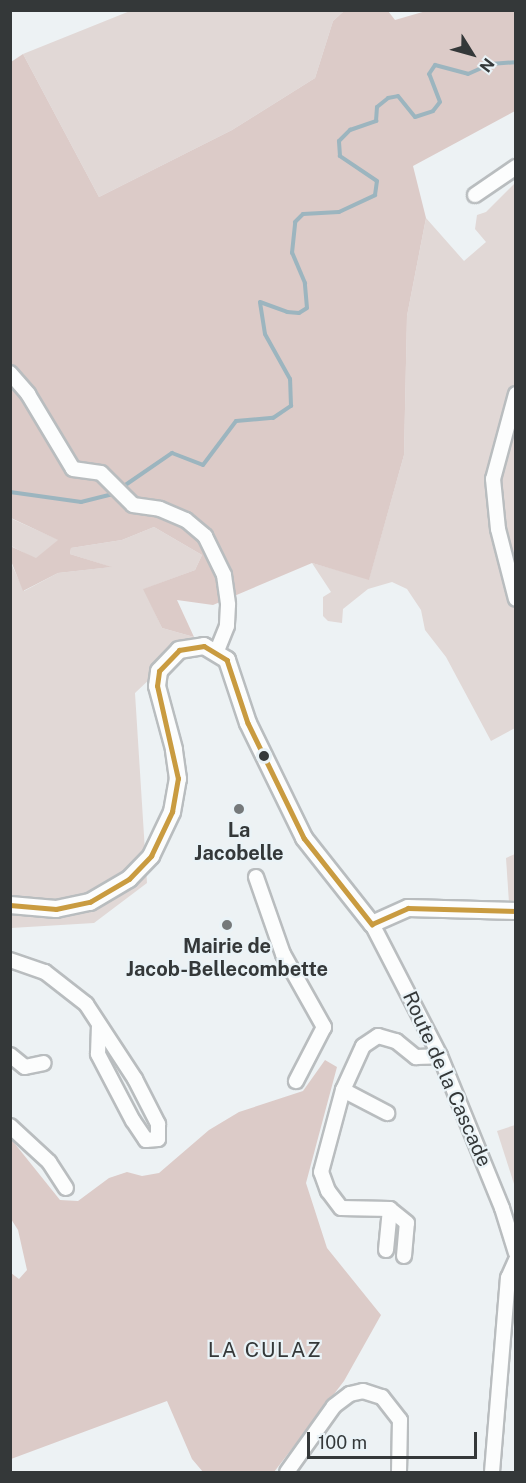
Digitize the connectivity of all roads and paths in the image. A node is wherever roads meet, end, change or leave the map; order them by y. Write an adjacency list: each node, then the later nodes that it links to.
1 (516, 167): 2 (street)
2 (475, 195)
3 (10, 373): 6 (street)
4 (516, 394): 5 (street)
5 (516, 598)
6 (217, 651): 8 (street); 10 (street)
7 (256, 877): 16 (street)
8 (10, 905)
9 (516, 911): 10 (street)
10 (372, 924): 14 (street, Route de la Cascade)
11 (10, 960): 12 (street)
12 (99, 1025): 12 (street)
13 (10, 1055): 15 (street)
14 (440, 1056): 17 (street); 23 (street, Route de la Cascade)
15 (44, 1063)
16 (296, 1081)
17 (343, 1090): 18 (street); 21 (street)
18 (387, 1113)
19 (10, 1126): 20 (street)
20 (66, 1188)
21 (390, 1209): 22 (street); 24 (street)
22 (386, 1250)
23 (516, 1253)
24 (404, 1256)
25 (516, 1260): 28 (street)
26 (287, 1473): 27 (street)
27 (399, 1473)
28 (492, 1473)

